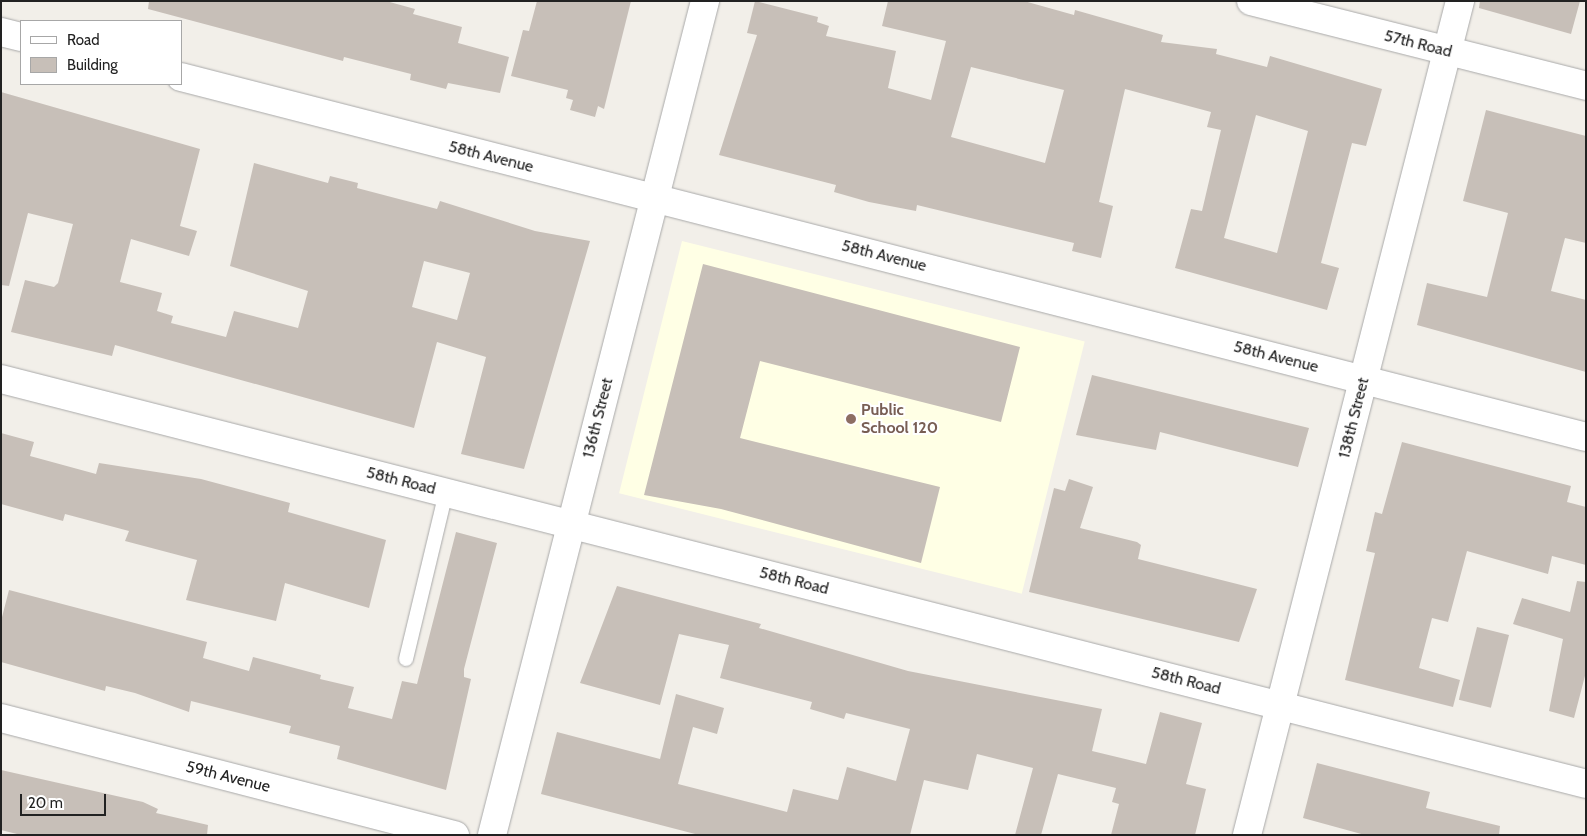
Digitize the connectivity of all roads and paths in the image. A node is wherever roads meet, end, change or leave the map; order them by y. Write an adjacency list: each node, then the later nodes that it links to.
1 (705, 1): 9 (street, 136th Street)
2 (1251, 1): 6 (street, 57th Road)
3 (1460, 1): 6 (street, 138th Street)
4 (1, 32): 5 (street)
5 (20, 37)
6 (1447, 52): 8 (street, 57th Road); 11 (street, 138th Street)
7 (182, 78): 9 (street, 58th Avenue)
8 (1586, 86)
9 (654, 198): 11 (street, 58th Avenue); 14 (street, 136th Street)
10 (1, 379): 13 (street, 58th Road)
11 (1363, 380): 12 (street, 58th Avenue); 16 (street, 138th Street)
12 (1586, 437)
13 (446, 492): 14 (street, 58th Road); 15 (lane)
14 (571, 524): 16 (street, 58th Road); 20 (street, 136th Street)
15 (406, 659)
16 (1280, 706): 18 (street, 58th Road); 21 (street, 138th Street)
17 (1, 718): 19 (street, 59th Avenue)
18 (1586, 784)
19 (455, 835)
20 (492, 835)
21 (1246, 835)

